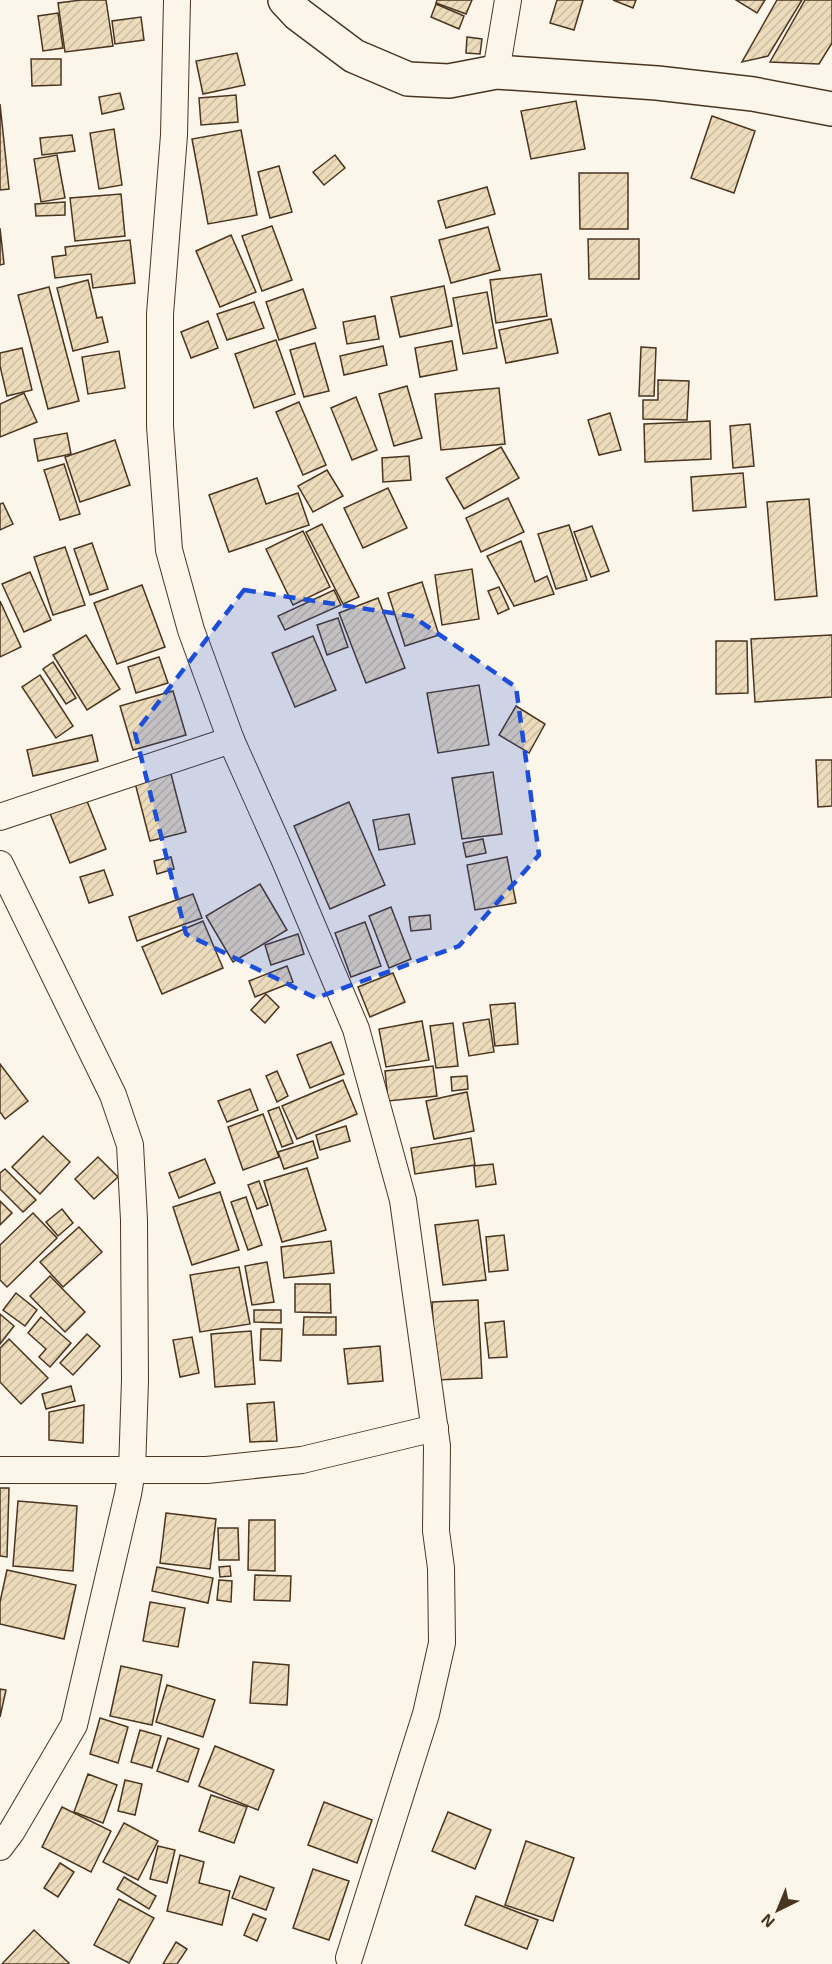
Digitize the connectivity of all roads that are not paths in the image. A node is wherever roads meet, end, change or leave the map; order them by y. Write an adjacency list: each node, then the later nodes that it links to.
1 (177, 0): 6 (street)
2 (285, 0): 4 (street)
3 (507, 0): 4 (street)
4 (496, 72): 5 (street)
5 (832, 109)
6 (231, 740): 7 (street); 9 (street)
7 (0, 817)
8 (0, 864): 11 (street)
9 (435, 1428): 11 (street); 13 (street)
10 (0, 1470): 11 (street)
11 (132, 1471): 12 (street)
12 (0, 1847)
13 (349, 1958)

